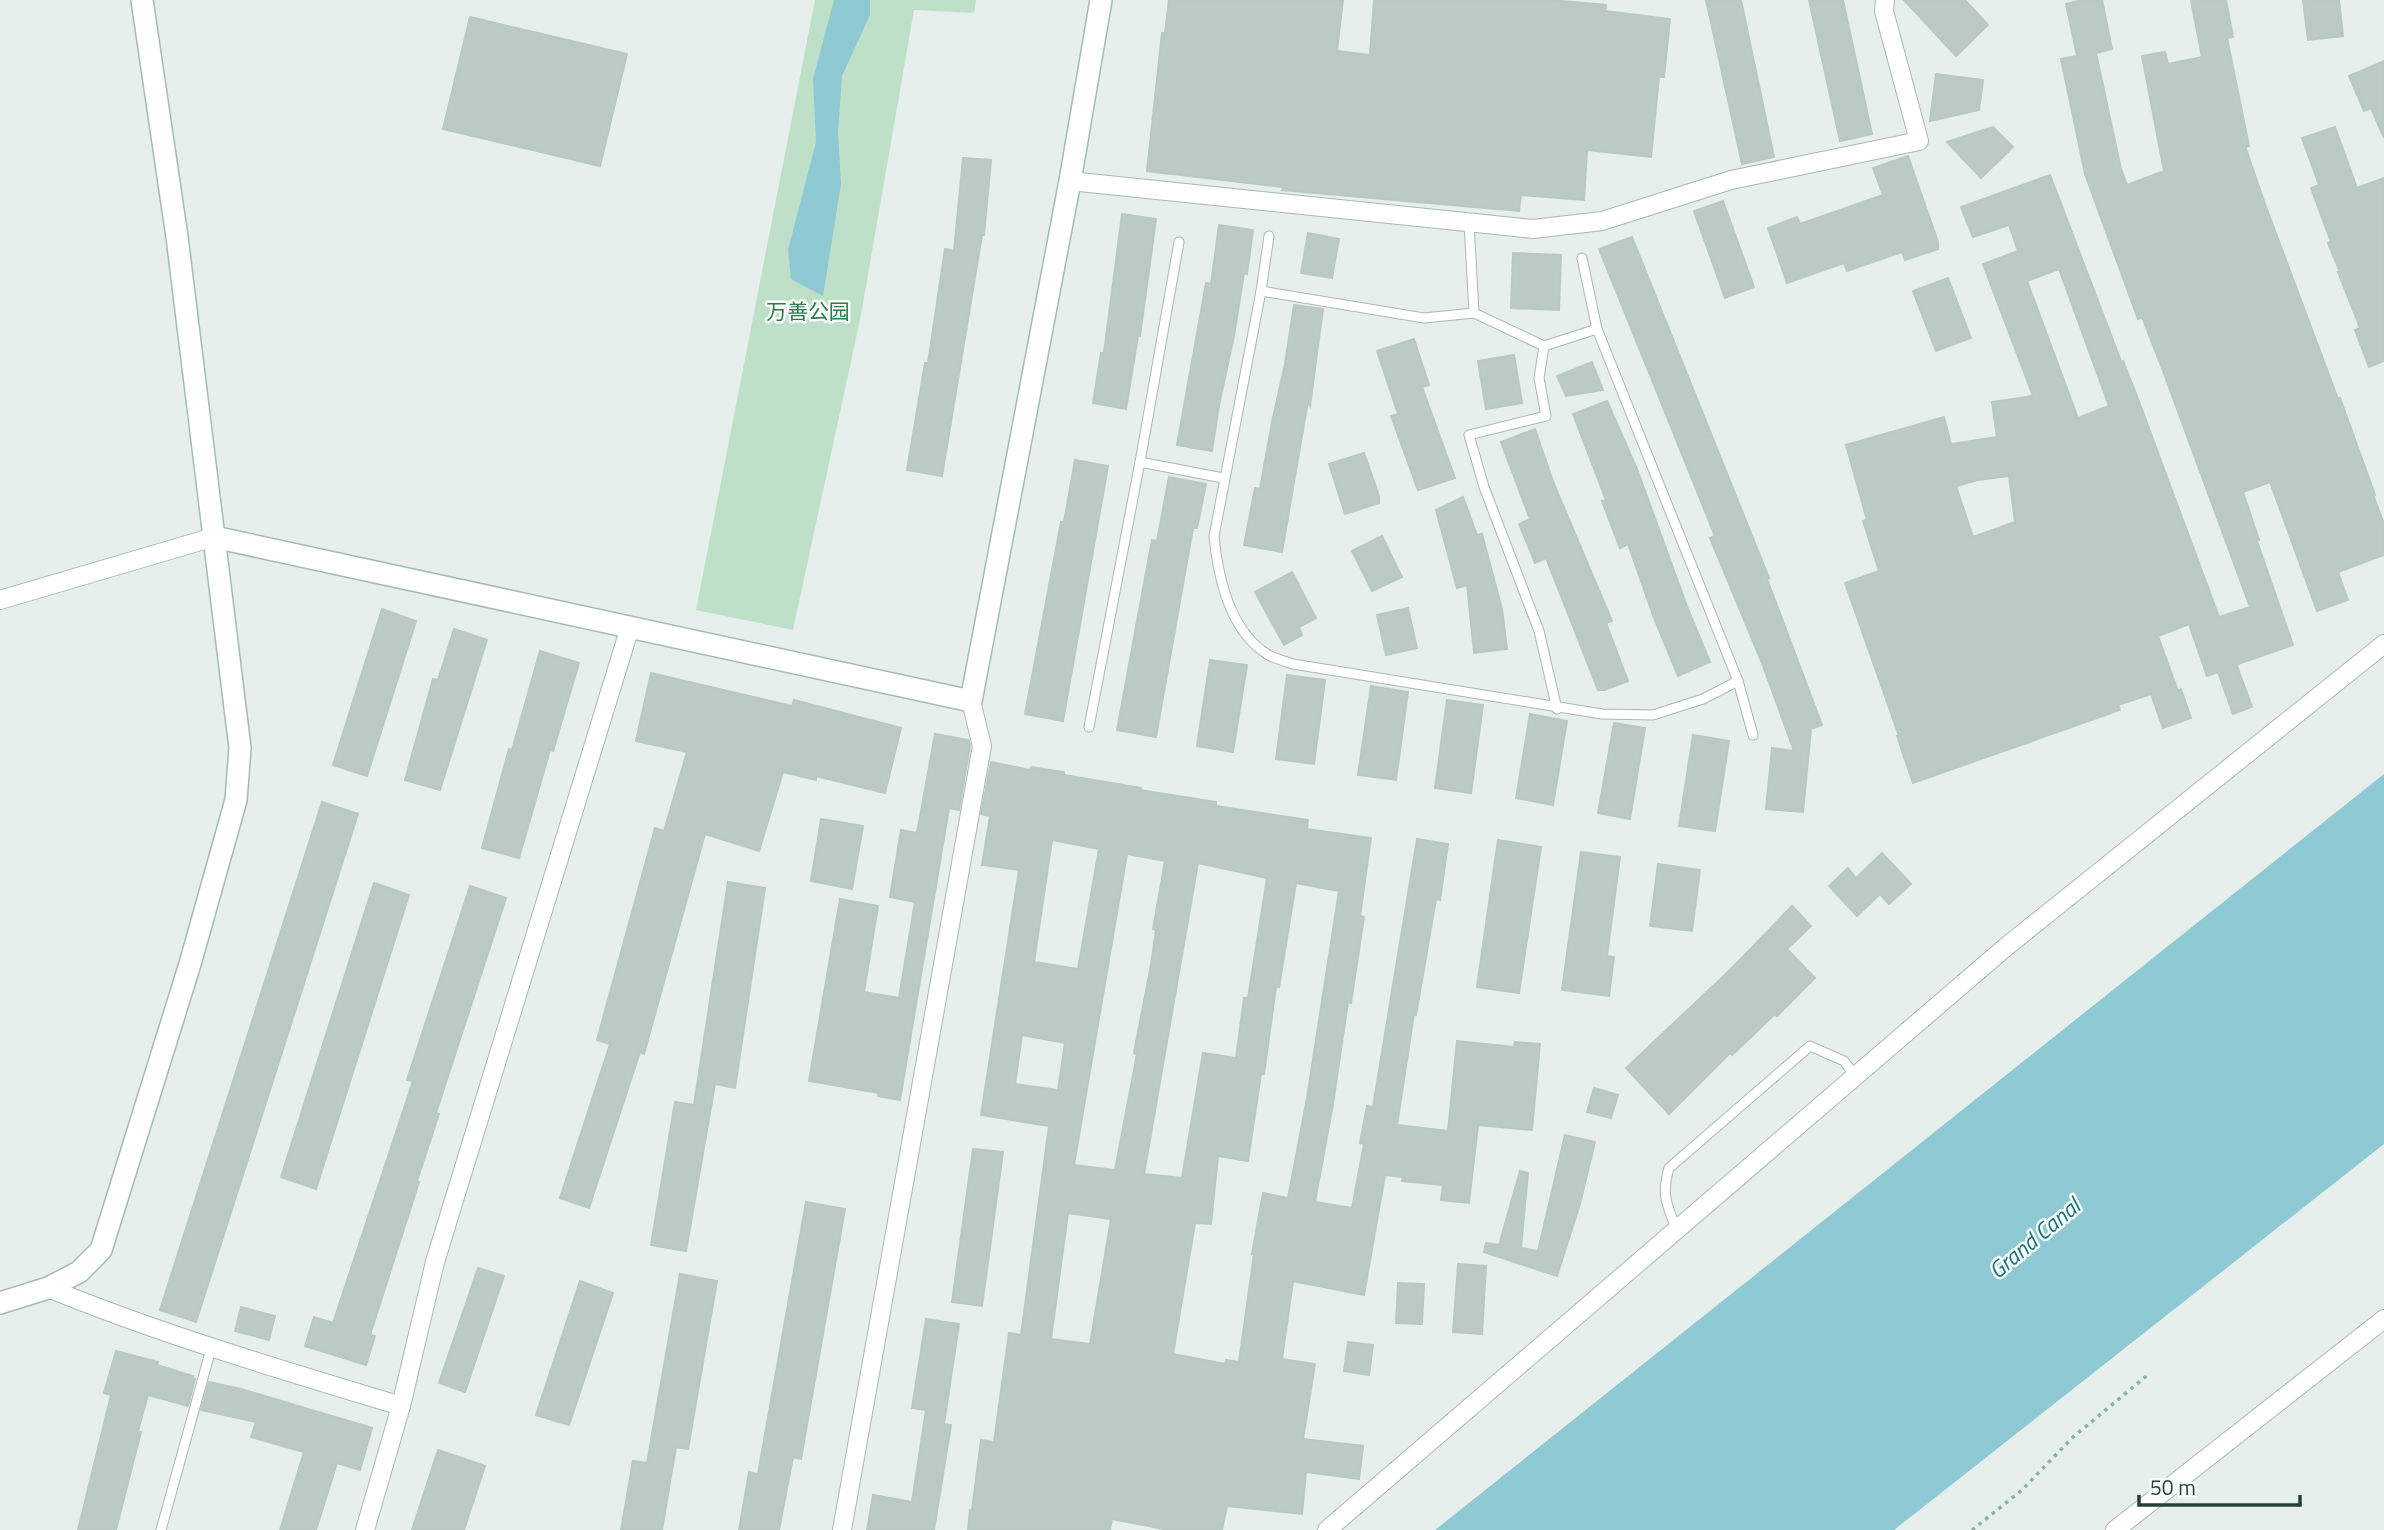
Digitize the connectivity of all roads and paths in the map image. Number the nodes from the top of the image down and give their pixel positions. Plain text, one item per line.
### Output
1 (142, 0) edge
2 (1101, 0) edge
3 (1885, 0) edge
4 (1070, 181) junction
5 (1469, 223) junction
6 (1269, 236) dead end
7 (1179, 242) dead end
8 (1582, 258) dead end
9 (1261, 291) junction
10 (1474, 313) junction
11 (1597, 330) junction
12 (1544, 346) junction
13 (1140, 462) junction
14 (1223, 478) junction
15 (214, 537) junction
16 (0, 600) edge
17 (630, 627) junction
18 (2384, 644) edge
19 (1738, 681) junction
20 (971, 701) junction
21 (1557, 709) junction
22 (1089, 727) dead end
23 (1753, 735) dead end
24 (1856, 1077) junction
25 (1677, 1230) junction
26 (48, 1287) junction
27 (0, 1303) edge
28 (2384, 1319) edge
29 (211, 1349) junction
30 (2150, 1373) dead end
31 (401, 1406) junction
32 (161, 1530) edge
33 (365, 1530) edge
34 (842, 1530) edge
35 (1327, 1530) edge
36 (1972, 1530) edge
37 (2115, 1530) edge

1 - 15 street
2 - 4 street
3 - 5 street
4 - 5 street
4 - 20 street
5 - 10 lane
6 - 9 lane
7 - 13 lane
8 - 11 lane
9 - 10 lane
9 - 14 lane
10 - 12 lane
11 - 12 lane
11 - 19 lane
12 - 21 lane
13 - 14 lane
13 - 22 lane
14 - 21 lane
15 - 16 street
15 - 17 street
15 - 26 street
17 - 20 street
17 - 31 street
18 - 24 street
19 - 21 lane
19 - 23 lane
20 - 34 street
24 - 25 street
24 - 25 lane
25 - 35 street
26 - 27 street
26 - 29 street
28 - 37 street
29 - 31 street
29 - 32 lane
30 - 36 path
31 - 33 street

